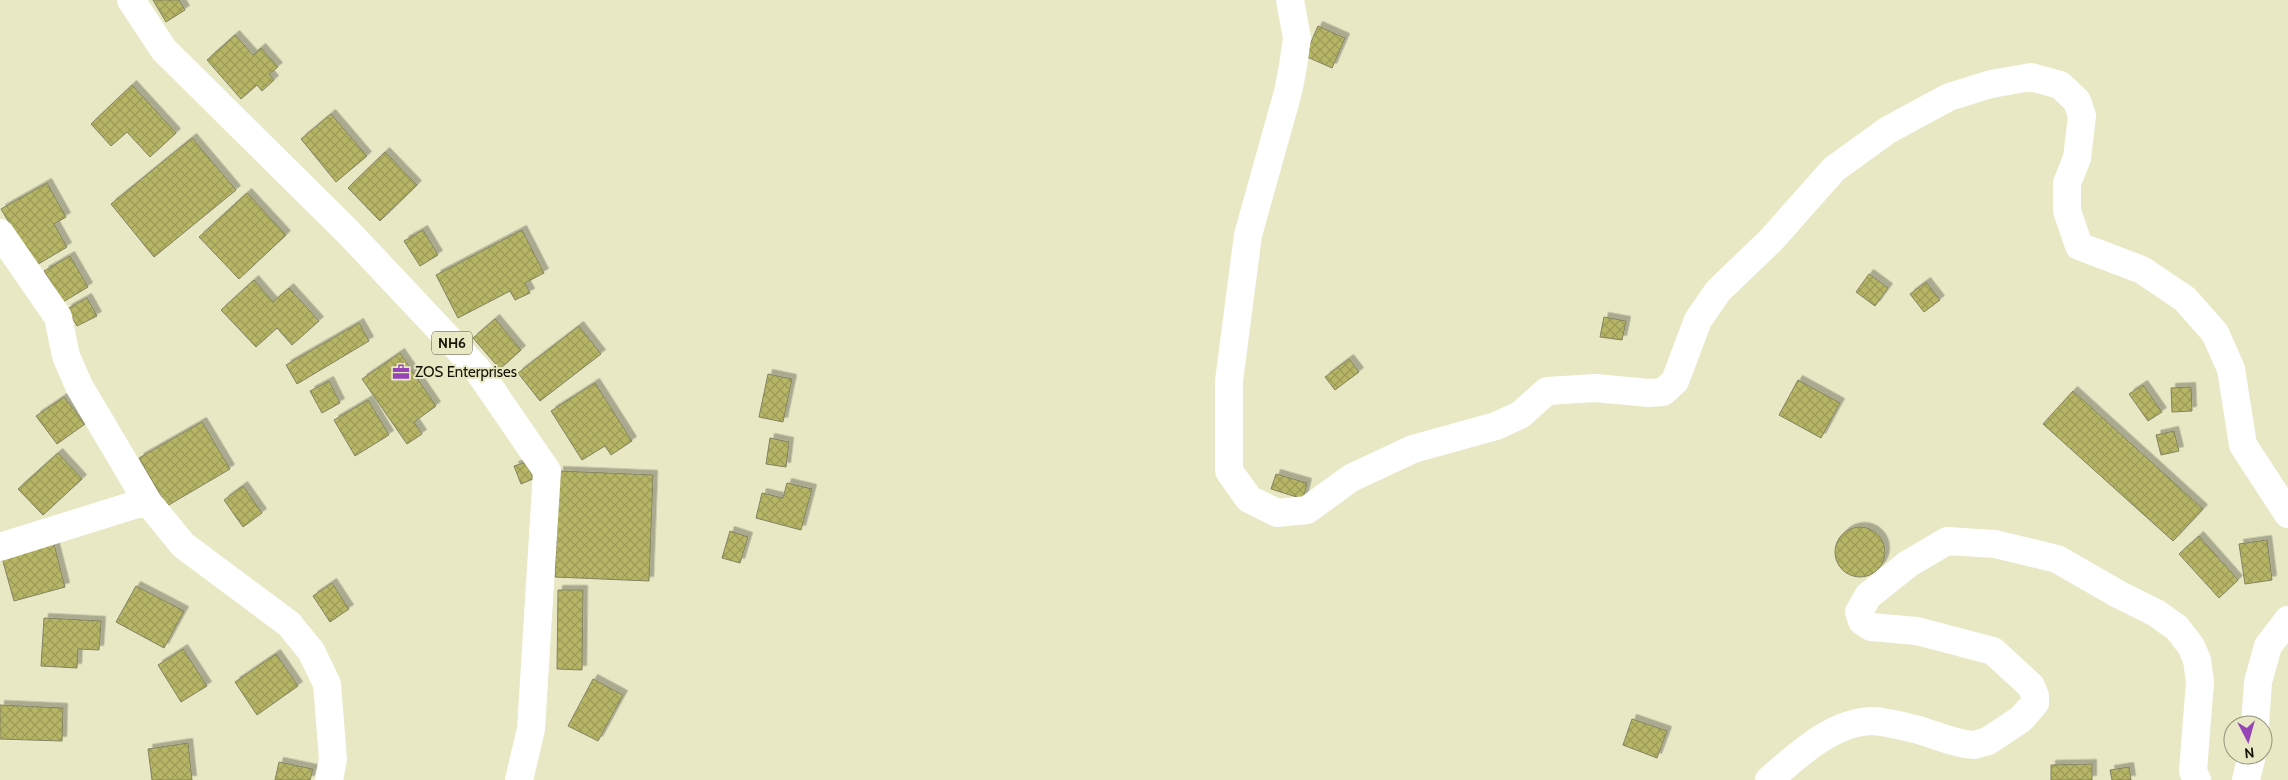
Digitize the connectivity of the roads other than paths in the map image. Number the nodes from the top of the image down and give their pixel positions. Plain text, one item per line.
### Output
1 (131, 0) edge
2 (1290, 0) edge
3 (0, 233) edge
4 (147, 501) junction
5 (2288, 514) edge
6 (0, 547) edge
7 (2288, 620) edge
8 (2256, 715) edge
9 (2250, 765) edge
10 (329, 780) edge
11 (519, 780) edge
12 (1769, 780) edge
13 (2197, 780) edge
14 (2246, 780) edge

1 - 11 main road, NH6
2 - 5 main road
3 - 4 main road
4 - 6 main road
4 - 10 main road
7 - 8 main road
9 - 14 main road
12 - 13 main road

